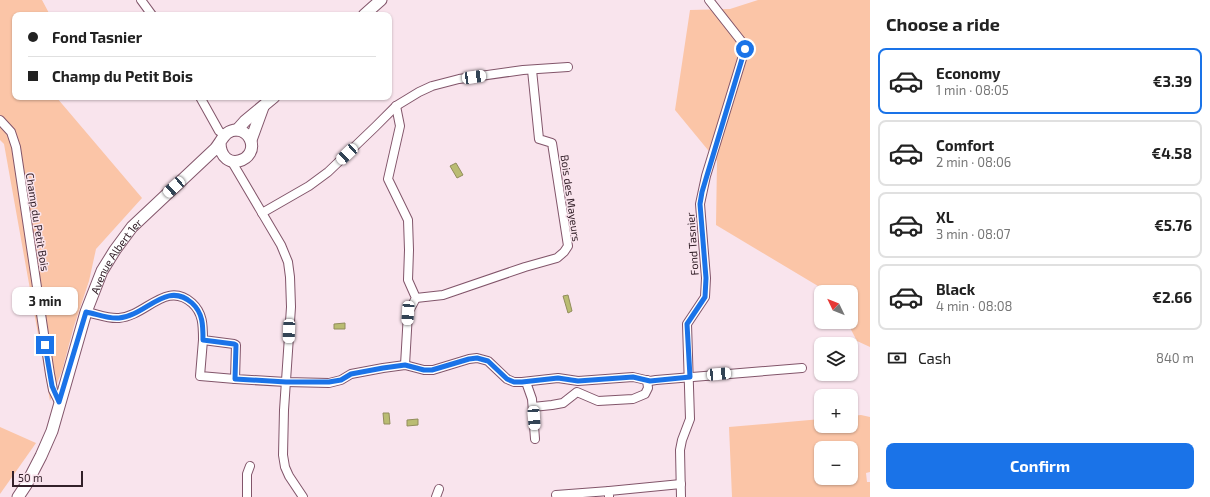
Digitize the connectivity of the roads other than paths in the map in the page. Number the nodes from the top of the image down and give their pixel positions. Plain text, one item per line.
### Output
1 (141, 0) edge
2 (381, 0) edge
3 (709, 0) edge
4 (150, 12) edge
5 (367, 12) edge
6 (568, 66) dead end
7 (532, 70) junction
8 (202, 100) edge
9 (271, 100) edge
10 (396, 106) junction
11 (263, 107) junction
12 (0, 120) edge
13 (237, 130) junction
14 (222, 139) junction
15 (251, 140) junction
16 (228, 159) junction
17 (245, 159) junction
18 (194, 169) junction
19 (245, 182) junction
20 (262, 213) junction
21 (416, 298) junction
22 (86, 312) junction
23 (203, 340) junction
24 (405, 365) junction
25 (802, 368) dead end
26 (690, 377) junction
27 (235, 379) junction
28 (574, 380) junction
29 (647, 380) junction
30 (286, 382) junction
31 (526, 382) junction
32 (577, 392) junction
33 (59, 402) junction
34 (533, 407) junction
35 (535, 439) dead end
36 (250, 466) dead end
37 (681, 484) junction
38 (609, 494) edge
39 (556, 495) dead end
40 (18, 497) edge
41 (247, 497) edge
42 (303, 497) edge
43 (680, 497) edge

1 - 4 street
2 - 5 main road
3 - 26 street, Fond Tasnier
6 - 7 street
7 - 10 street
7 - 21 street, Bois des Mayeurs
8 - 14 street
9 - 11 main road, Avenue Albert 1er
10 - 20 street
10 - 21 street
11 - 13 main road, Avenue Albert 1er
11 - 15 main road, Avenue Albert 1er
12 - 33 street, Champ du Petit Bois
13 - 14 main road, Avenue Albert 1er
13 - 15 main road
14 - 16 main road
14 - 18 main road, Avenue Albert 1er
15 - 17 main road, Avenue Albert 1er
16 - 17 main road, Avenue Albert 1er
16 - 18 main road, Avenue Albert 1er
16 - 19 street
17 - 19 street
18 - 22 main road, Avenue Albert 1er
19 - 20 street
20 - 30 street
21 - 24 street
22 - 23 street
22 - 33 main road, Avenue Albert 1er
23 - 27 street
23 - 27 street
24 - 30 street
24 - 31 street
25 - 26 street
26 - 29 street
26 - 37 street, Fond Tasnier
27 - 30 street
28 - 29 street
28 - 31 street
28 - 32 street
29 - 32 street
30 - 42 street
31 - 34 street
32 - 34 street
33 - 40 main road, Avenue Albert 1er
34 - 35 street
36 - 41 street
37 - 38 street
37 - 43 street, Fond Tasnier
38 - 39 street

